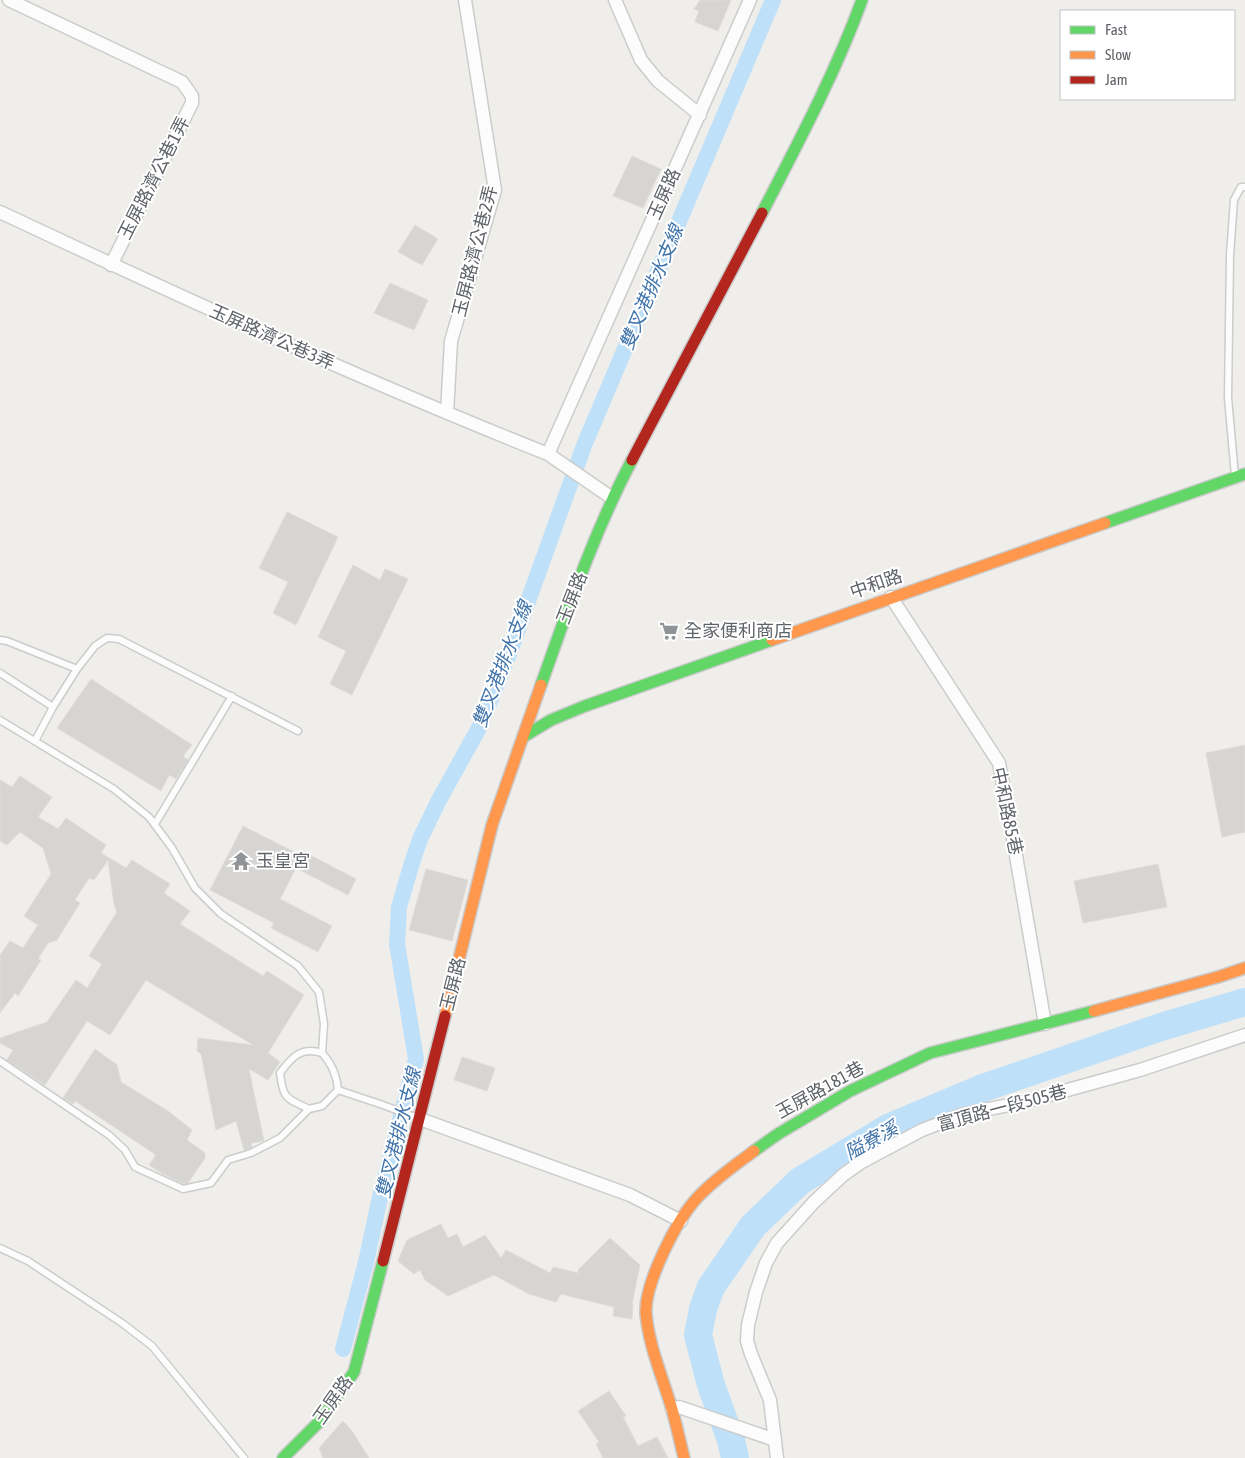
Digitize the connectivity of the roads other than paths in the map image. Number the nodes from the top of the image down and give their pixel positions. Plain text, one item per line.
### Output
1 (10, 0) edge
2 (465, 0) edge
3 (614, 0) edge
4 (750, 0) edge
5 (862, 0) edge
6 (700, 115) junction
7 (1245, 187) edge
8 (0, 212) edge
9 (111, 264) junction
10 (447, 413) junction
11 (548, 454) junction
12 (1240, 475) edge
13 (612, 498) junction
14 (891, 597) junction
15 (0, 640) edge
16 (76, 669) junction
17 (0, 674) edge
18 (232, 696) junction
19 (53, 707) junction
20 (0, 720) edge
21 (298, 731) dead end
22 (523, 737) junction
23 (35, 741) junction
24 (154, 824) junction
25 (1245, 968) edge
26 (1045, 1024) junction
27 (1245, 1035) edge
28 (322, 1053) junction
29 (0, 1061) edge
30 (338, 1090) junction
31 (309, 1109) junction
32 (420, 1119) junction
33 (681, 1221) junction
34 (0, 1248) edge
35 (676, 1408) junction
36 (769, 1437) junction
37 (244, 1458) edge
38 (283, 1458) edge
39 (684, 1458) edge
40 (777, 1458) edge

1 - 9 street, 玉屏路濟公巷1弄
2 - 10 street, 玉屏路濟公巷2弄
3 - 6 street
4 - 6 street, 玉屏路
5 - 13 street, 玉屏路
6 - 11 street, 玉屏路
7 - 12 lane
8 - 9 street, 玉屏路濟公巷3弄
9 - 10 street, 玉屏路濟公巷3弄
10 - 11 street, 玉屏路濟公巷3弄
11 - 13 street
12 - 14 street, 中和路
13 - 22 street, 玉屏路
14 - 22 street, 中和路
14 - 26 street, 中和路85巷
15 - 16 lane
16 - 18 lane
16 - 19 lane
17 - 19 lane
18 - 21 lane
18 - 24 lane
19 - 23 lane
20 - 23 lane
22 - 32 street, 玉屏路
23 - 24 lane
24 - 28 lane
25 - 26 street, 玉屏路181巷
26 - 33 street, 玉屏路181巷
27 - 36 street, 富頂路一段505巷
28 - 30 lane
28 - 31 lane
29 - 31 lane
30 - 31 lane
30 - 32 lane
32 - 33 street
32 - 38 street, 玉屏路
33 - 35 street, 玉屏路181巷
34 - 37 lane
35 - 36 street
35 - 39 street, 玉屏路181巷
36 - 40 street, 富頂路一段505巷

